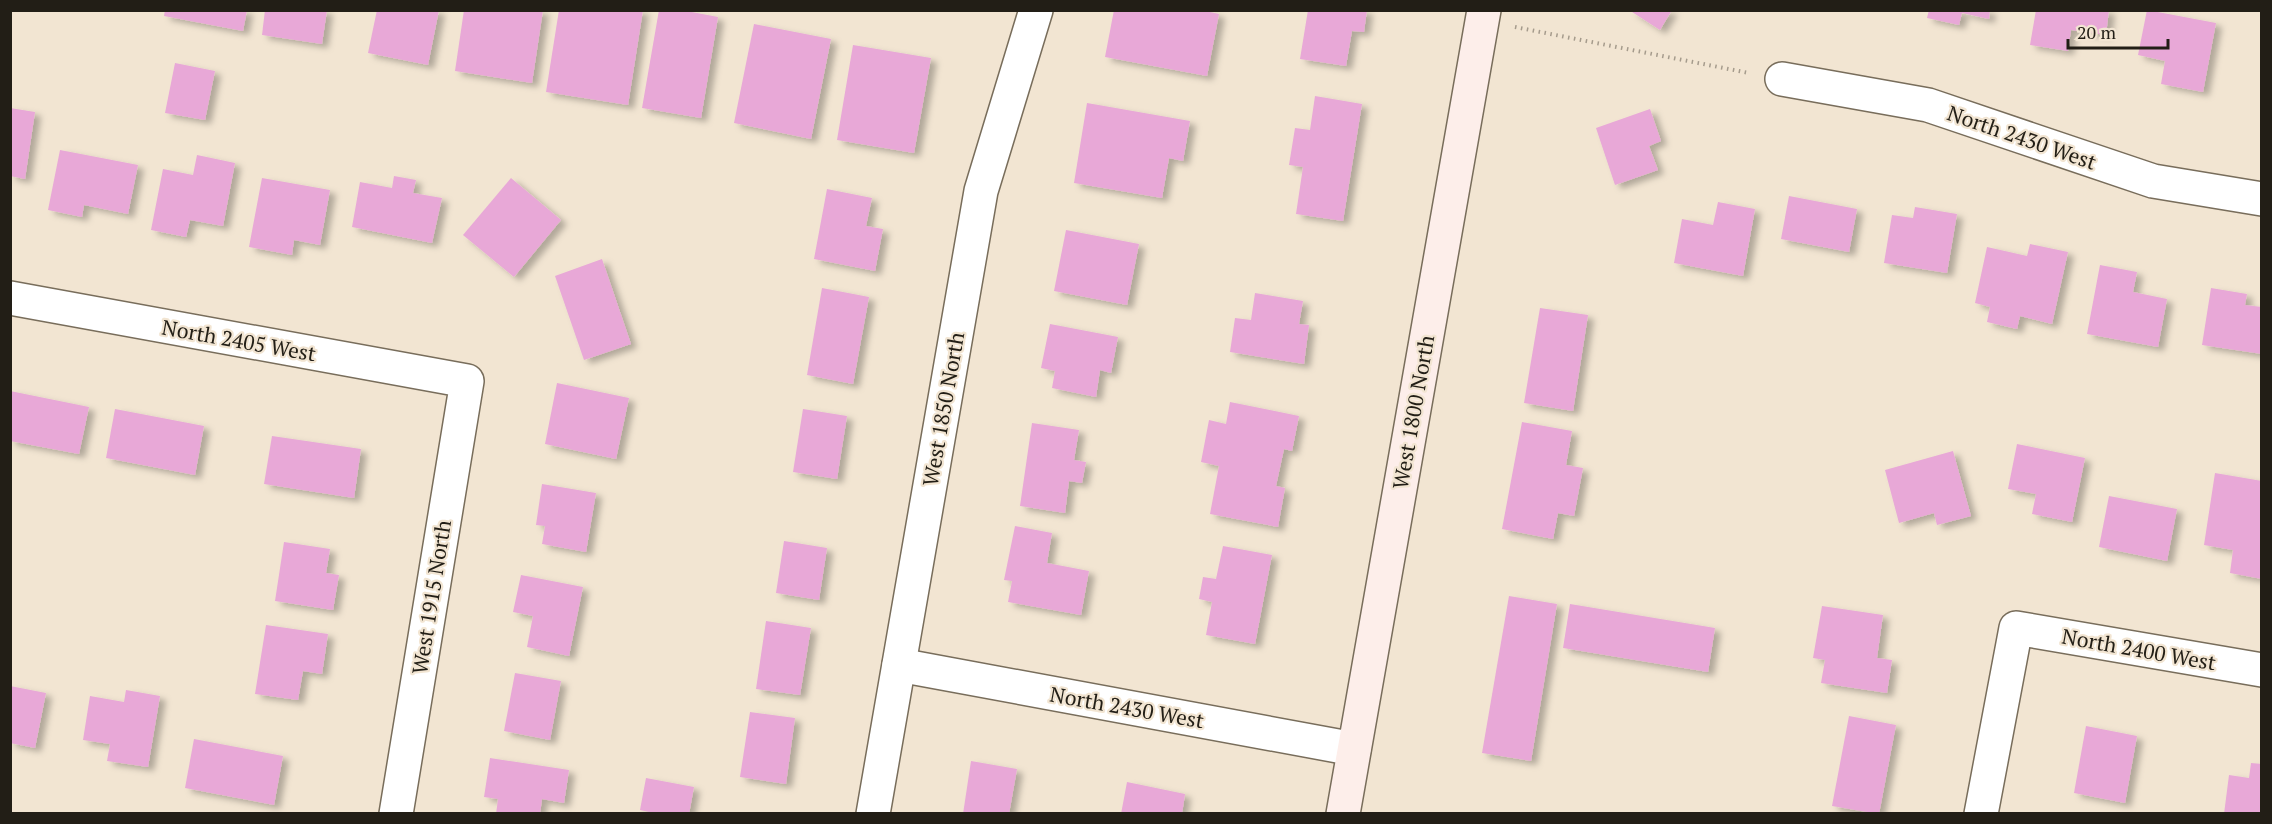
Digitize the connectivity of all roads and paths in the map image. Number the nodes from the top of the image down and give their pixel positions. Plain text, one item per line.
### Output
1 (1036, 10) edge
2 (1483, 16) edge
3 (1782, 79) joint
4 (2262, 199) edge
5 (10, 298) edge
6 (467, 381) joint
7 (899, 665) junction
8 (2262, 670) edge
9 (1354, 749) junction
10 (396, 813) edge
11 (873, 813) edge
12 (1343, 813) edge
13 (1981, 813) edge

1 - 7 street, West 1850 North
2 - 3 path
2 - 9 main road, West 1800 North
3 - 4 street, North 2430 West
5 - 6 street, North 2405 West
6 - 10 street, West 1915 North
7 - 9 street, North 2430 West
7 - 11 street, West 1850 North
8 - 13 street, North 2400 West
9 - 12 main road, West 1800 North

